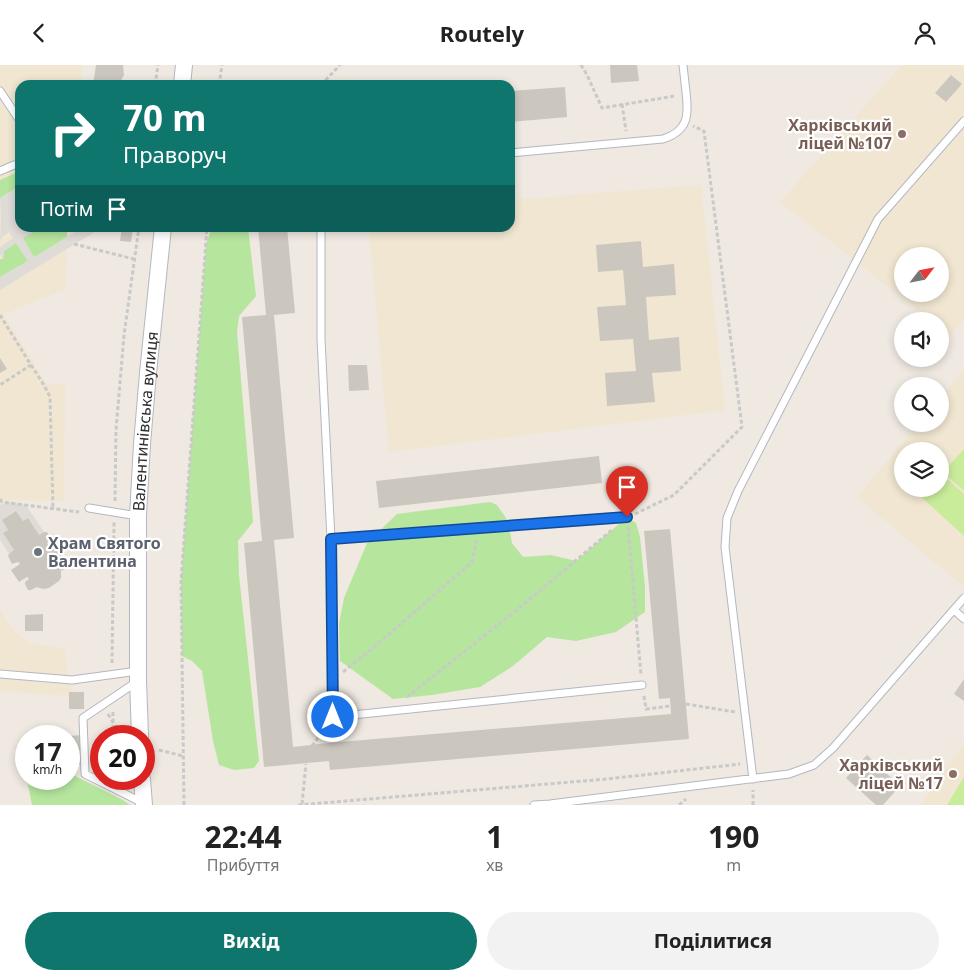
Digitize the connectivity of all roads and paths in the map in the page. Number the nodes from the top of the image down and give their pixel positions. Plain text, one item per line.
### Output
1 (158, 65) edge
2 (184, 65) edge
3 (222, 65) edge
4 (340, 65) edge
5 (581, 65) edge
6 (682, 65) edge
7 (156, 80) edge
8 (186, 80) edge
9 (220, 80) edge
10 (326, 80) edge
11 (0, 91) edge
12 (686, 94) junction
13 (622, 104) junction
14 (15, 114) edge
15 (964, 121) edge
16 (685, 123) junction
17 (628, 142) junction
18 (515, 153) edge
19 (15, 165) edge
20 (0, 171) edge
21 (137, 232) edge
22 (162, 232) edge
23 (207, 232) edge
24 (321, 232) edge
25 (74, 244) dead end
26 (134, 259) junction
27 (0, 315) edge
28 (31, 365) junction
29 (0, 385) edge
30 (1, 502) edge
31 (89, 508) dead end
32 (53, 509) junction
33 (114, 512) junction
34 (80, 513) dead end
35 (138, 516) junction
36 (627, 517) junction
37 (480, 528) junction
38 (331, 539) junction
39 (964, 597) edge
40 (954, 610) junction
41 (964, 619) edge
42 (112, 660) dead end
43 (0, 674) edge
44 (138, 676) junction
45 (334, 679) junction
46 (642, 685) junction
47 (686, 704) dead end
48 (670, 706) dead end
49 (390, 711) junction
50 (745, 713) junction
51 (333, 717) junction
52 (140, 725) edge
53 (312, 746) dead end
54 (159, 750) dead end
55 (184, 756) junction
56 (306, 763) dead end
57 (751, 763) junction
58 (753, 779) junction
59 (143, 790) edge
60 (144, 804) edge
61 (184, 805) edge
62 (298, 805) edge
63 (302, 805) edge
64 (534, 805) edge
65 (550, 805) edge
66 (753, 805) edge

1 - 7 path
2 - 8 street
3 - 9 path
4 - 10 path
5 - 13 path
6 - 12 lane
11 - 14 lane
12 - 13 path
12 - 16 lane
13 - 17 path
15 - 50 lane
16 - 17 lane
16 - 36 path
17 - 18 lane
19 - 20 lane
21 - 26 path
22 - 35 street, Валентинівська вулиця
23 - 55 path
24 - 38 lane
25 - 26 path
26 - 33 path
27 - 28 path
28 - 29 path
28 - 32 path
30 - 32 path
31 - 33 lane
32 - 34 path
33 - 35 lane
33 - 42 path
35 - 44 street, Валентинівська вулиця
36 - 37 lane
36 - 46 path
36 - 49 path
37 - 38 lane
37 - 45 path
38 - 45 lane
39 - 40 lane
40 - 41 lane
40 - 58 lane
43 - 44 lane
44 - 52 street, Валентинівська вулиця
44 - 60 lane
45 - 51 lane
46 - 48 path
46 - 49 lane
47 - 50 path
49 - 51 lane
50 - 57 lane
51 - 53 path
54 - 55 path
55 - 61 path
56 - 63 path
57 - 58 lane
57 - 63 path
58 - 65 lane
58 - 66 path
59 - 60 street
62 - 63 path
64 - 65 lane

